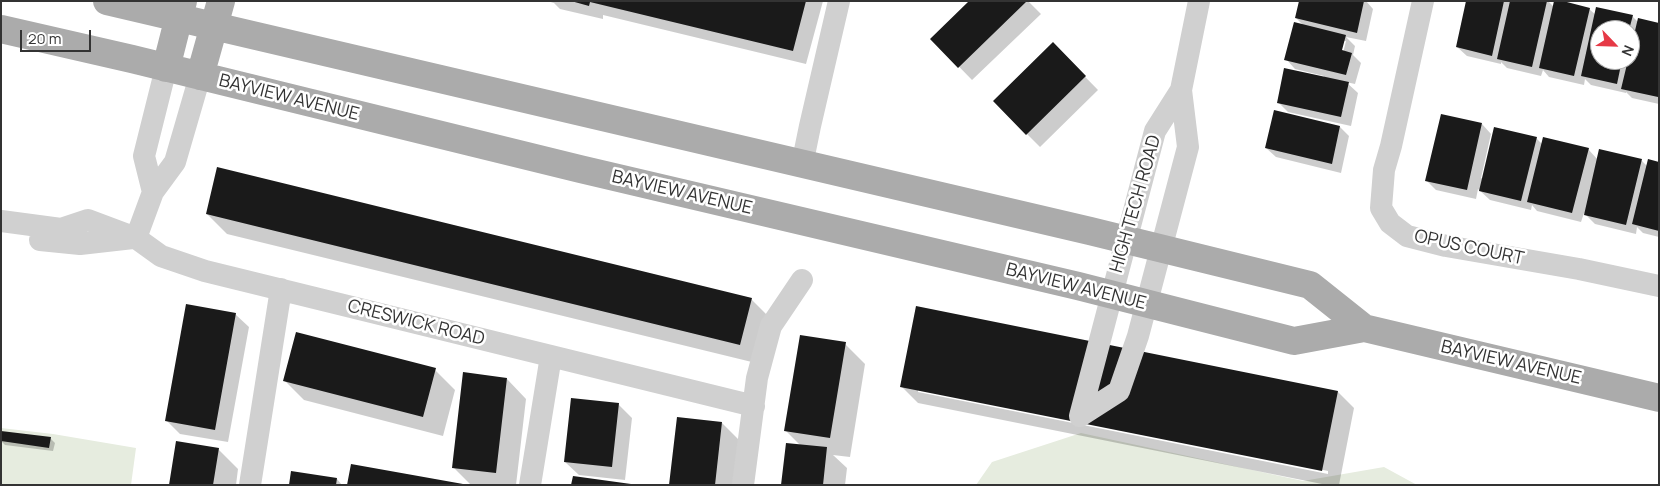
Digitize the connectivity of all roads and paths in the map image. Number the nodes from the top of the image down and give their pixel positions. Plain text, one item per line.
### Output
1 (107, 1) edge
2 (839, 1) edge
3 (1199, 1) edge
4 (1423, 1) edge
5 (181, 10) edge
6 (217, 14) edge
7 (1, 29) edge
8 (166, 68) junction
9 (200, 76) junction
10 (1181, 90) junction
11 (802, 165) junction
12 (153, 192) junction
13 (1, 221) edge
14 (1, 235) edge
15 (136, 238) junction
16 (1126, 240) junction
17 (1160, 248) junction
18 (802, 280) dead end
19 (1659, 286) edge
20 (281, 289) junction
21 (1111, 295) junction
22 (1146, 304) junction
23 (1364, 328) junction
24 (551, 356) junction
25 (1659, 398) edge
26 (754, 406) junction
27 (250, 485) edge
28 (530, 485) edge
29 (743, 485) edge

1 - 5 main road, BAYVIEW AVENUE
2 - 11 street
3 - 10 street, HIGH TECH ROAD
4 - 19 street, OPUS COURT
5 - 6 main road, BAYVIEW AVENUE
5 - 8 main road
6 - 9 main road
6 - 11 main road, BAYVIEW AVENUE
7 - 8 main road, BAYVIEW AVENUE
8 - 9 main road, BAYVIEW AVENUE
8 - 12 street
9 - 12 street
9 - 21 main road, BAYVIEW AVENUE
10 - 16 street, HIGH TECH ROAD
10 - 17 street, HIGH TECH ROAD
11 - 16 main road, BAYVIEW AVENUE
12 - 15 street
13 - 15 street, CRESWICK ROAD
14 - 15 street
15 - 20 street, CRESWICK ROAD
16 - 17 main road, BAYVIEW AVENUE
16 - 21 street, HIGH TECH ROAD
17 - 22 street, HIGH TECH ROAD
17 - 23 main road, BAYVIEW AVENUE
18 - 26 street
20 - 24 street, CRESWICK ROAD
20 - 27 street
21 - 22 main road, BAYVIEW AVENUE
21 - 22 street, HIGH TECH ROAD
22 - 23 main road, BAYVIEW AVENUE
23 - 25 main road, BAYVIEW AVENUE
24 - 26 street, CRESWICK ROAD
24 - 28 street
26 - 29 street

